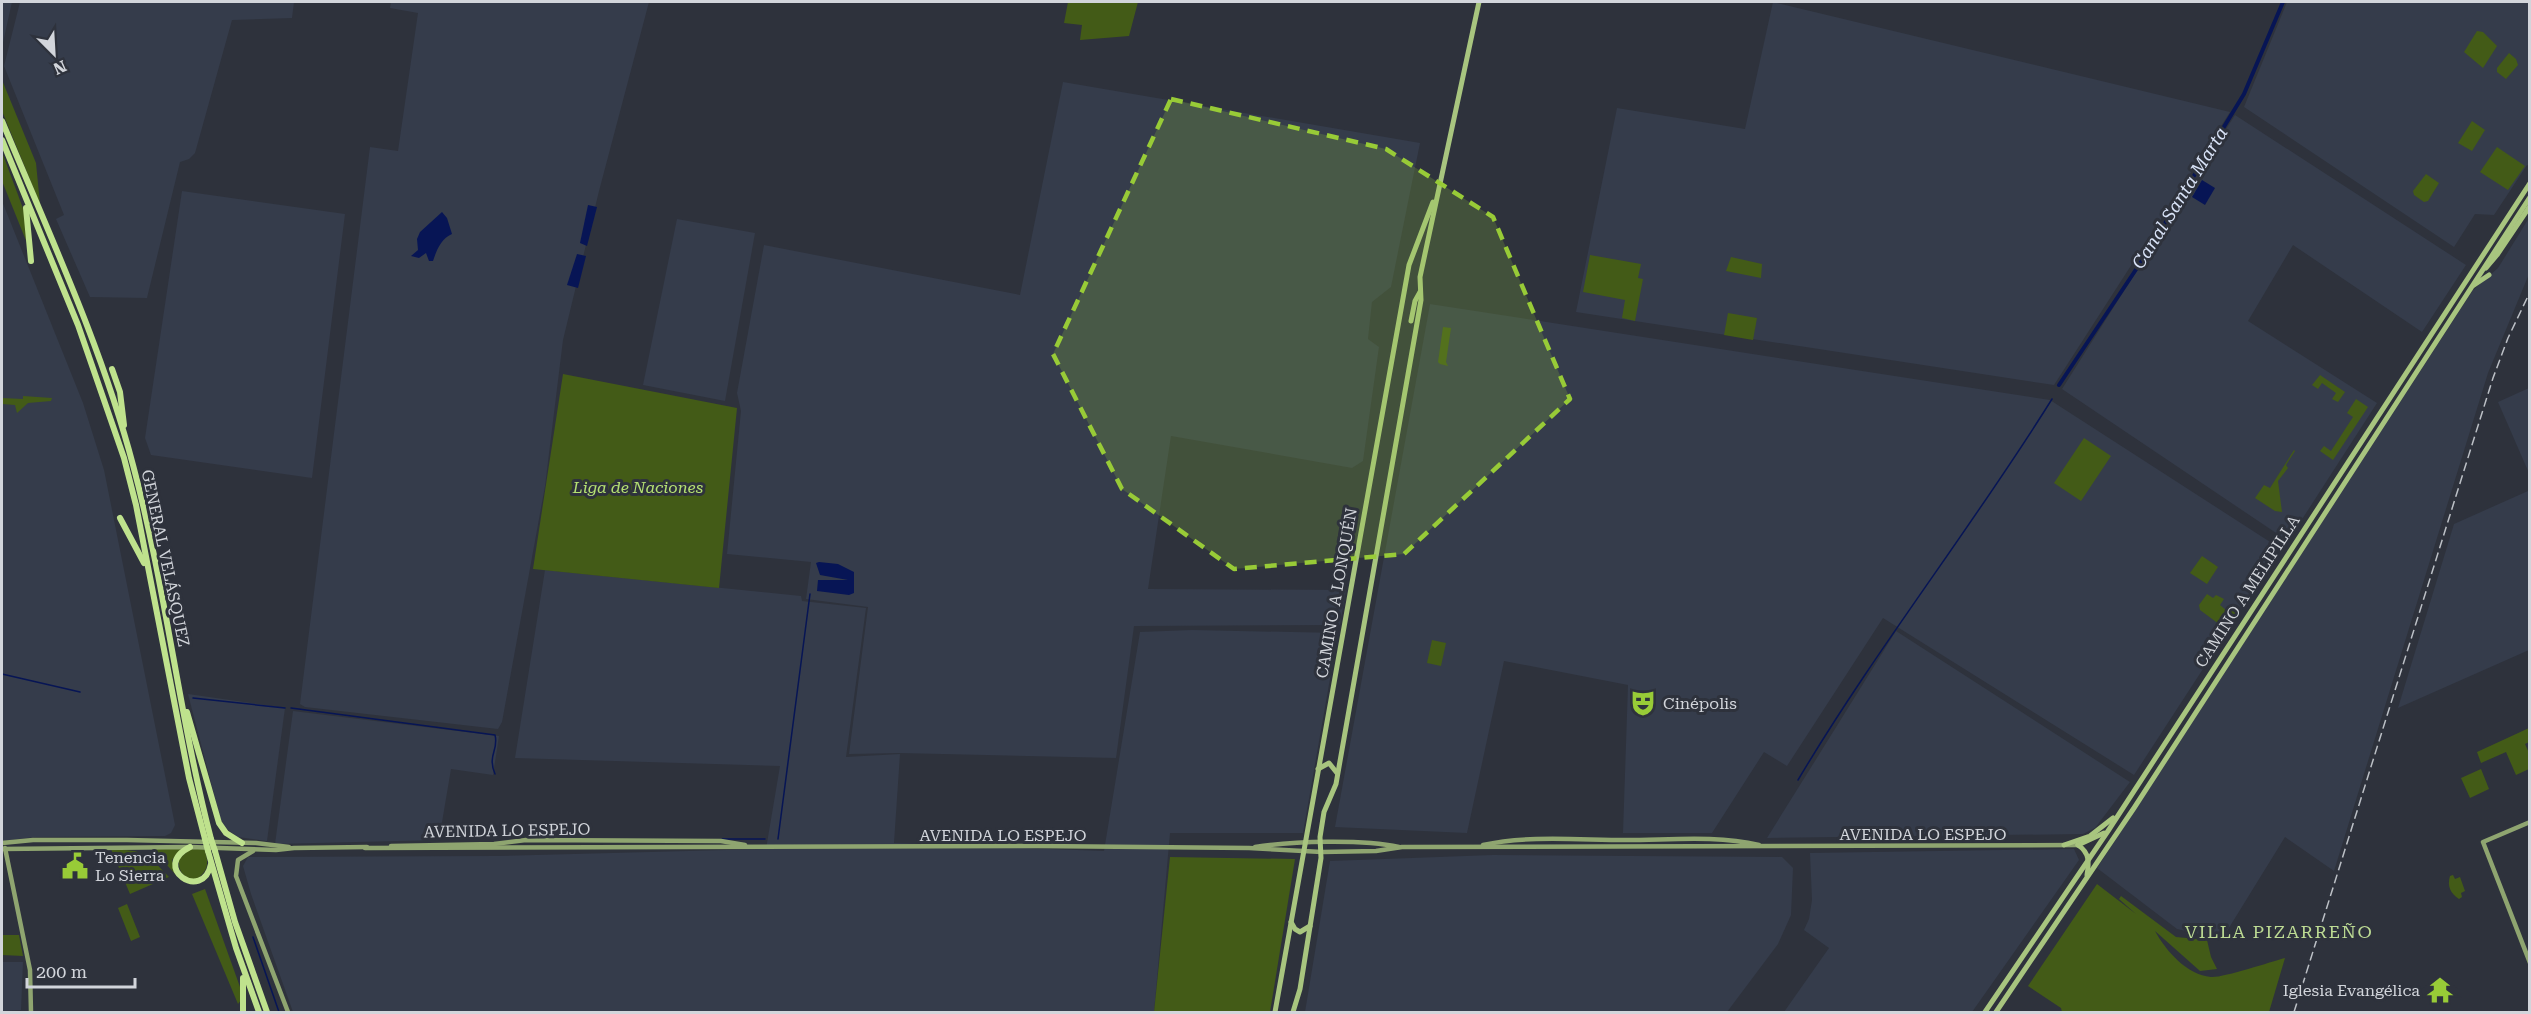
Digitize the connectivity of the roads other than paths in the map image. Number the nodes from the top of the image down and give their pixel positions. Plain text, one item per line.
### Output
1 (1479, 2) edge
2 (2, 121) edge
3 (2, 140) edge
4 (16, 176) junction
5 (1440, 183) junction
6 (2529, 183) edge
7 (2529, 197) edge
8 (2529, 206) edge
9 (31, 261) dead end
10 (2476, 264) junction
11 (2488, 264) junction
12 (2479, 275) junction
13 (2488, 275) dead end
14 (2472, 285) junction
15 (1420, 292) junction
16 (1411, 321) junction
17 (1398, 323) junction
18 (1416, 329) junction
19 (112, 369) dead end
20 (126, 438) junction
21 (120, 518) dead end
22 (149, 578) junction
23 (2230, 642) junction
24 (2238, 647) junction
25 (176, 676) junction
26 (1317, 770) junction
27 (1337, 774) junction
28 (2134, 808) junction
29 (2119, 814) junction
30 (2529, 822) edge
31 (2108, 831) junction
32 (208, 839) junction
33 (130, 840) junction
34 (1539, 840) junction
35 (1649, 840) junction
36 (1722, 840) junction
37 (174, 841) junction
38 (3, 843) edge
39 (242, 843) junction
40 (1305, 843) junction
41 (1320, 843) junction
42 (2067, 845) junction
43 (2078, 845) junction
44 (130, 847) junction
45 (190, 847) junction
46 (1402, 847) junction
47 (1474, 847) junction
48 (1539, 847) junction
49 (1649, 847) junction
50 (1722, 847) junction
51 (1767, 847) junction
52 (294, 848) junction
53 (1249, 848) junction
54 (3, 849) edge
55 (256, 849) junction
56 (151, 850) junction
57 (211, 851) junction
58 (1304, 851) junction
59 (1322, 852) junction
60 (211, 860) junction
61 (2087, 861) junction
62 (2086, 878) junction
63 (2060, 900) junction
64 (2068, 905) junction
65 (1291, 922) junction
66 (1311, 924) junction
67 (236, 948) junction
68 (2529, 963) edge
69 (32, 1012) edge
70 (243, 1012) edge
71 (259, 1012) edge
72 (267, 1012) edge
73 (288, 1012) edge
74 (1275, 1012) edge
75 (1293, 1012) edge
76 (1985, 1012) edge
77 (1996, 1012) edge

1 - 5 main road, CAMINO A LONQUÉN
2 - 20 highway, GENERAL VELÁSQUEZ
3 - 4 highway, GENERAL VELÁSQUEZ
4 - 9 highway
4 - 22 highway, GENERAL VELÁSQUEZ
5 - 15 main road, CAMINO A LONQUÉN
5 - 17 main road, CAMINO A LONQUÉN
6 - 10 main road, CAMINO A MELIPILLA
7 - 11 main road
8 - 11 main road
10 - 11 main road
10 - 12 main road
10 - 23 main road, CAMINO A MELIPILLA
11 - 12 main road, CAMINO A MELIPILLA
12 - 14 main road, CAMINO A MELIPILLA
13 - 14 main road
14 - 24 main road, CAMINO A MELIPILLA
15 - 16 main road
15 - 18 main road, CAMINO A LONQUÉN
16 - 17 main road
16 - 18 main road
17 - 26 main road, CAMINO A LONQUÉN
18 - 27 main road, CAMINO A LONQUÉN
19 - 20 highway
20 - 25 highway, GENERAL VELÁSQUEZ
21 - 22 highway
22 - 32 highway, GENERAL VELÁSQUEZ
23 - 24 main road
23 - 29 main road, CAMINO A MELIPILLA
24 - 28 main road, CAMINO A MELIPILLA
25 - 32 highway, GENERAL VELÁSQUEZ
25 - 39 highway
26 - 27 main road
26 - 40 main road, CAMINO A LONQUÉN
27 - 41 main road, CAMINO A LONQUÉN
28 - 31 main road
28 - 62 main road, CAMINO A MELIPILLA
29 - 31 main road, CAMINO A MELIPILLA
29 - 42 main road
30 - 68 main road
31 - 43 main road
31 - 61 main road, CAMINO A MELIPILLA
32 - 57 highway, GENERAL VELÁSQUEZ, bridge
33 - 37 main road, AVENIDA LO ESPEJO
33 - 38 main road, AVENIDA LO ESPEJO
33 - 44 main road
34 - 35 main road, AVENIDA LO ESPEJO
34 - 47 main road, AVENIDA LO ESPEJO
34 - 48 main road
35 - 36 main road, AVENIDA LO ESPEJO
35 - 49 main road
36 - 50 main road
36 - 51 main road, AVENIDA LO ESPEJO
37 - 39 main road, AVENIDA LO ESPEJO
37 - 56 main road
38 - 54 main road
39 - 52 main road, AVENIDA LO ESPEJO
40 - 41 main road, AVENIDA LO ESPEJO
40 - 53 main road, AVENIDA LO ESPEJO
40 - 58 main road, CAMINO A LONQUÉN
41 - 46 main road, AVENIDA LO ESPEJO
41 - 59 main road, CAMINO A LONQUÉN
42 - 43 main road, AVENIDA LO ESPEJO
42 - 51 main road, AVENIDA LO ESPEJO
42 - 61 main road
43 - 61 main road
44 - 54 main road, AVENIDA LO ESPEJO
44 - 56 main road, AVENIDA LO ESPEJO
45 - 55 main road, AVENIDA LO ESPEJO
45 - 56 main road, AVENIDA LO ESPEJO
45 - 60 highway
46 - 47 main road, AVENIDA LO ESPEJO
46 - 59 main road, AVENIDA LO ESPEJO
47 - 48 main road, AVENIDA LO ESPEJO
48 - 49 main road, AVENIDA LO ESPEJO
49 - 50 main road, AVENIDA LO ESPEJO
50 - 51 main road, AVENIDA LO ESPEJO
52 - 53 main road, AVENIDA LO ESPEJO
52 - 55 main road, AVENIDA LO ESPEJO
53 - 58 main road, AVENIDA LO ESPEJO
54 - 69 main road
55 - 73 main road
57 - 60 highway, GENERAL VELÁSQUEZ
57 - 72 highway, GENERAL VELÁSQUEZ
58 - 59 main road, AVENIDA LO ESPEJO
58 - 65 main road, CAMINO A LONQUÉN
59 - 66 main road, CAMINO A LONQUÉN
60 - 67 highway, GENERAL VELÁSQUEZ
61 - 62 main road
61 - 63 main road, CAMINO A MELIPILLA
62 - 64 main road, CAMINO A MELIPILLA
63 - 64 main road
63 - 76 main road, CAMINO A MELIPILLA
64 - 77 main road, CAMINO A MELIPILLA
65 - 66 main road
65 - 74 main road, CAMINO A LONQUÉN
66 - 75 main road, CAMINO A LONQUÉN
67 - 70 highway
67 - 71 highway, GENERAL VELÁSQUEZ

